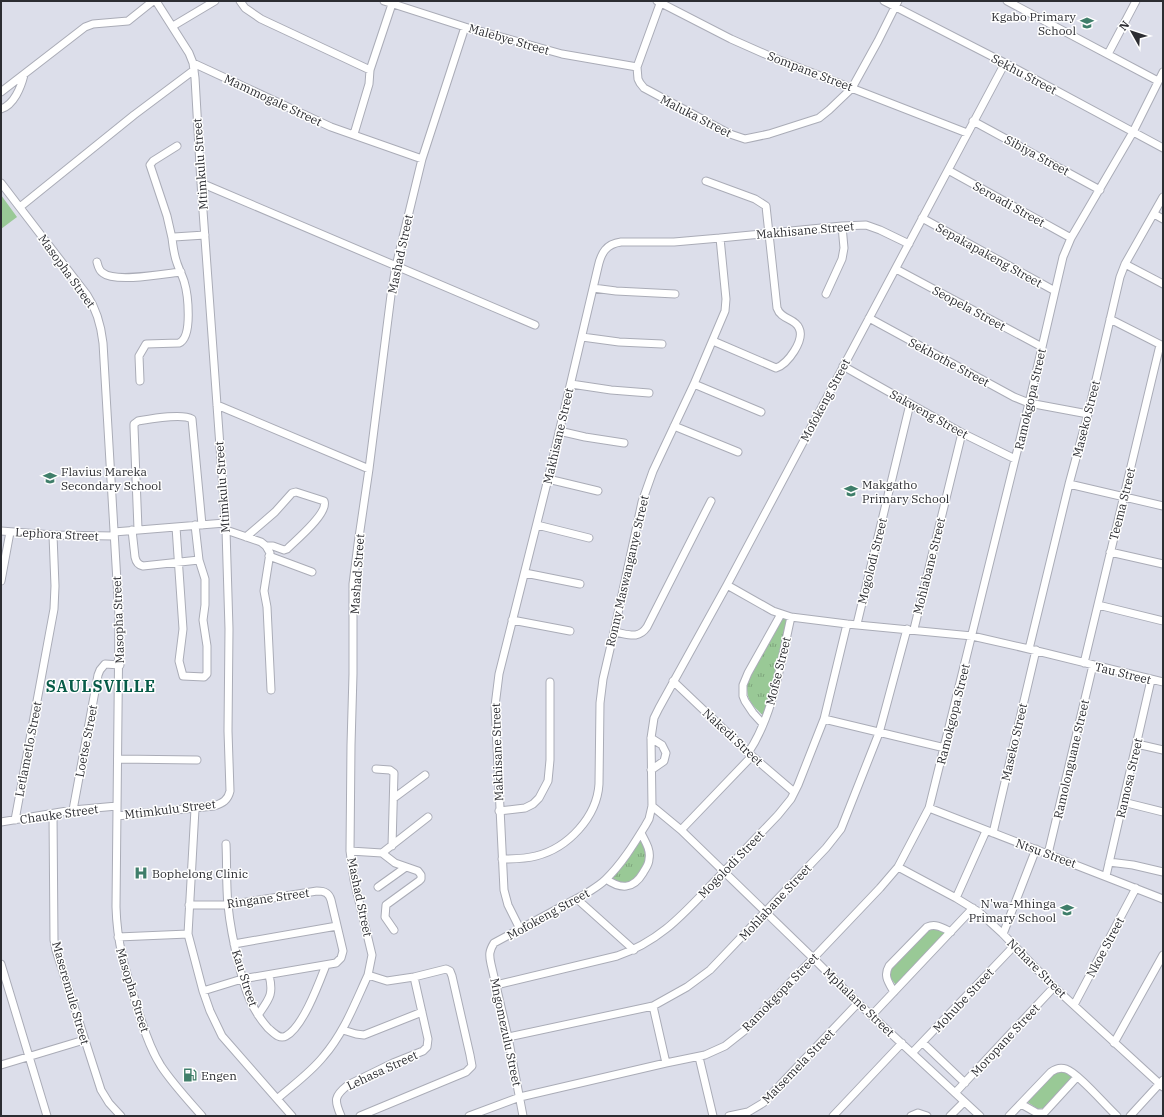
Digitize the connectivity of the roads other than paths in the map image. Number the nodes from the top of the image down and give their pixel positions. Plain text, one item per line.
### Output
1 (155, 1) edge
2 (215, 1) edge
3 (240, 1) edge
4 (384, 1) edge
5 (884, 1) edge
6 (1007, 1) edge
7 (1136, 1) edge
8 (659, 2) edge
9 (392, 4) junction
10 (897, 4) edge
11 (173, 26) junction
12 (465, 27) junction
13 (1108, 54) junction
14 (1005, 63) junction
15 (194, 66) junction
16 (637, 67) junction
17 (370, 70) junction
18 (1163, 72) edge
19 (24, 75) junction
20 (1158, 82) junction
21 (852, 88) junction
22 (1, 92) edge
23 (1, 109) edge
24 (973, 121) junction
25 (1133, 132) junction
26 (967, 133) junction
27 (354, 134) junction
28 (177, 146) dead end
29 (1163, 148) edge
30 (422, 158) junction
31 (948, 170) junction
32 (706, 181) dead end
33 (201, 183) junction
34 (1, 184) edge
35 (1100, 190) junction
36 (1163, 197) edge
37 (20, 207) junction
38 (1154, 214) junction
39 (922, 218) junction
40 (1163, 219) edge
41 (842, 226) junction
42 (770, 233) junction
43 (205, 235) junction
44 (172, 238) junction
45 (720, 238) junction
46 (1071, 238) junction
47 (909, 244) junction
48 (97, 262) dead end
49 (1125, 264) junction
50 (396, 266) junction
51 (896, 269) junction
52 (180, 272) junction
53 (1163, 284) edge
54 (593, 288) junction
55 (1055, 291) junction
56 (675, 294) dead end
57 (826, 294) dead end
58 (869, 318) junction
59 (1110, 319) junction
60 (535, 325) dead end
61 (582, 337) junction
62 (713, 341) junction
63 (662, 344) dead end
64 (1162, 345) edge
65 (1042, 347) junction
66 (843, 366) junction
67 (140, 381) dead end
68 (571, 384) junction
69 (694, 384) junction
70 (649, 393) dead end
71 (1029, 403) junction
72 (910, 404) junction
73 (217, 405) junction
74 (761, 412) dead end
75 (1088, 414) junction
76 (674, 426) junction
77 (560, 431) junction
78 (962, 433) junction
79 (624, 443) dead end
80 (738, 452) dead end
81 (1015, 459) junction
82 (369, 469) junction
83 (548, 479) junction
84 (1069, 484) junction
85 (598, 490) dead end
86 (1124, 496) junction
87 (711, 501) dead end
88 (1163, 506) edge
89 (198, 525) junction
90 (537, 525) junction
91 (176, 527) junction
92 (226, 527) junction
93 (135, 530) junction
94 (1, 531) edge
95 (10, 532) junction
96 (114, 534) junction
97 (53, 535) junction
98 (246, 537) junction
99 (589, 538) dead end
100 (266, 546) junction
101 (1110, 552) junction
102 (269, 556) junction
103 (199, 560) junction
104 (178, 562) junction
105 (1163, 564) edge
106 (312, 572) dead end
107 (525, 574) junction
108 (1, 581) edge
109 (580, 584) dead end
110 (727, 585) junction
111 (1098, 605) junction
112 (781, 614) junction
113 (791, 616) junction
114 (512, 620) junction
115 (1163, 621) edge
116 (847, 624) junction
117 (857, 624) junction
118 (910, 629) junction
119 (570, 631) dead end
120 (614, 632) junction
121 (972, 636) junction
122 (1032, 650) junction
123 (1084, 663) junction
124 (120, 665) junction
125 (1093, 665) junction
126 (1151, 680) junction
127 (673, 681) junction
128 (550, 682) dead end
129 (1163, 682) edge
130 (271, 690) dead end
131 (824, 719) junction
132 (763, 724) junction
133 (879, 733) junction
134 (651, 738) junction
135 (1137, 744) junction
136 (945, 748) junction
137 (1163, 750) edge
138 (750, 754) junction
139 (118, 758) junction
140 (197, 760) dead end
141 (376, 769) dead end
142 (651, 770) junction
143 (425, 775) dead end
144 (794, 792) junction
145 (394, 798) junction
146 (1123, 802) junction
147 (117, 806) junction
148 (652, 806) junction
149 (929, 808) junction
150 (195, 809) junction
151 (73, 810) junction
152 (499, 811) junction
153 (1163, 812) edge
154 (53, 814) junction
155 (117, 816) junction
156 (428, 817) dead end
157 (15, 820) junction
158 (1, 822) edge
159 (680, 830) junction
160 (990, 832) junction
161 (641, 833) junction
162 (226, 844) dead end
163 (392, 846) junction
164 (1036, 849) junction
165 (350, 851) junction
166 (382, 853) junction
167 (1048, 854) junction
168 (502, 859) junction
169 (1109, 862) junction
170 (406, 867) junction
171 (898, 867) junction
172 (724, 871) junction
173 (1163, 872) edge
174 (1106, 876) junction
175 (606, 879) junction
176 (378, 887) dead end
177 (1136, 888) junction
178 (956, 898) junction
179 (577, 899) junction
180 (1163, 899) edge
181 (189, 905) junction
182 (228, 905) junction
183 (973, 908) junction
184 (766, 911) junction
185 (337, 926) junction
186 (520, 929) junction
187 (394, 930) dead end
188 (951, 932) junction
189 (188, 934) junction
190 (1003, 934) junction
191 (118, 937) junction
192 (234, 944) junction
193 (1014, 946) junction
194 (490, 948) joint
195 (634, 950) junction
196 (1163, 955) edge
197 (814, 958) junction
198 (1, 964) edge
199 (326, 965) junction
200 (269, 975) junction
201 (368, 975) junction
202 (414, 977) junction
203 (242, 979) junction
204 (496, 985) junction
205 (1054, 987) junction
206 (203, 991) junction
207 (894, 992) junction
208 (858, 1003) junction
209 (1074, 1005) junction
210 (653, 1006) junction
211 (422, 1012) junction
212 (258, 1015) junction
213 (872, 1015) junction
214 (342, 1030) junction
215 (508, 1037) junction
216 (84, 1040) junction
217 (902, 1043) junction
218 (923, 1043) junction
219 (1114, 1043) junction
220 (912, 1053) junction
221 (29, 1057) junction
222 (699, 1057) junction
223 (666, 1063) junction
224 (1, 1065) edge
225 (1078, 1077) junction
226 (965, 1083) junction
227 (1162, 1083) edge
228 (955, 1093) junction
229 (520, 1097) junction
230 (277, 1098) junction
231 (964, 1102) junction
232 (1021, 1104) junction
233 (47, 1116) edge
234 (121, 1116) edge
235 (202, 1116) edge
236 (292, 1116) edge
237 (341, 1116) edge
238 (360, 1116) edge
239 (469, 1116) edge
240 (523, 1116) edge
241 (713, 1116) edge
242 (729, 1116) edge
243 (833, 1116) edge
244 (911, 1116) edge
245 (926, 1116) edge
246 (950, 1116) edge
247 (980, 1116) edge
248 (1009, 1116) edge
249 (1117, 1116) edge
250 (1130, 1116) edge

1 - 11 street
1 - 19 street
2 - 11 street
3 - 17 street
4 - 9 street, Malebye Street
5 - 10 street, Sekhu Street
6 - 13 street
7 - 13 street
8 - 16 street
8 - 21 street, Sompane Street
9 - 12 street, Malebye Street
9 - 17 street
10 - 14 street, Sekhu Street
10 - 21 street, Maluka Street
11 - 15 street
12 - 16 street, Malebye Street
12 - 30 street, Mashad Street
13 - 20 street
14 - 24 street, Mofokeng Street
14 - 25 street, Sekhu Street
15 - 27 street, Mammogale Street
15 - 33 street, Mtimkulu Street
15 - 37 street
16 - 21 street, Maluka Street
17 - 27 street
18 - 20 street, Ramokgopa Street
19 - 22 street
19 - 23 street
20 - 25 street, Ramokgopa Street
21 - 26 street, Sompane Street
24 - 26 street, Mofokeng Street
24 - 35 street, Sibiya Street
25 - 29 street, Sekhu Street
25 - 35 street, Ramokgopa Street
26 - 31 street, Mofokeng Street
27 - 30 street, Mammogale Street
28 - 44 street
30 - 50 street, Mashad Street
31 - 39 street, Mofokeng Street
31 - 46 street, Seroadi Street
32 - 42 street
33 - 43 street, Mtimkulu Street
33 - 50 street
34 - 37 street, Masopha Street
35 - 46 street, Ramokgopa Street
36 - 38 street, Maseko Street
37 - 96 street, Masopha Street
38 - 40 street
38 - 49 street, Maseko Street
39 - 47 street, Mofokeng Street
39 - 55 street, Sepakapakeng Street
41 - 42 street, Makhisane Street
41 - 47 street, Makhisane Street
41 - 57 street
42 - 45 street, Makhisane Street
42 - 62 street
43 - 44 street
43 - 73 street, Mtimkulu Street
44 - 52 street
45 - 54 street, Makhisane Street
45 - 62 street, Ronny Maswanganye Street
46 - 55 street, Ramokgopa Street
47 - 51 street, Mofokeng Street
48 - 52 street
49 - 53 street
49 - 59 street, Maseko Street
50 - 60 street
50 - 82 street, Mashad Street
51 - 58 street, Mofokeng Street
51 - 65 street, Seopela Street
52 - 67 street
54 - 56 street
54 - 61 street, Makhisane Street
55 - 65 street, Ramokgopa Street
58 - 66 street, Mofokeng Street
58 - 71 street, Sekhothe Street
59 - 64 street
59 - 75 street, Maseko Street
61 - 63 street
61 - 68 street, Makhisane Street
62 - 69 street, Ronny Maswanganye Street
64 - 86 street, Teema Street
65 - 71 street, Ramokgopa Street
66 - 72 street, Sakweng Street
66 - 110 street, Mofokeng Street
68 - 70 street
68 - 77 street, Makhisane Street
69 - 74 street
69 - 76 street, Ronny Maswanganye Street
71 - 75 street, Sekhothe Street
71 - 81 street, Ramokgopa Street
72 - 78 street, Sakweng Street
72 - 117 street, Mogolodi Street
73 - 82 street
73 - 92 street, Mtimkulu Street
75 - 84 street, Maseko Street
76 - 80 street
76 - 120 street, Ronny Maswanganye Street
77 - 79 street
77 - 83 street, Makhisane Street
78 - 81 street, Sakweng Street
78 - 118 street, Mohlabane Street
81 - 121 street, Ramokgopa Street
82 - 165 street, Mashad Street
83 - 85 street
83 - 90 street, Makhisane Street
84 - 86 street
84 - 122 street, Maseko Street
86 - 88 street
86 - 101 street, Teema Street
87 - 120 street
89 - 91 street, Lephora Street
89 - 92 street, Lephora Street
89 - 93 street
89 - 103 street
90 - 99 street
90 - 107 street, Makhisane Street
91 - 93 street, Lephora Street
91 - 104 street
92 - 98 street
92 - 150 street, Mtimkulu Street
93 - 96 street, Lephora Street
93 - 104 street
94 - 95 street, Lephora Street
95 - 97 street, Lephora Street
95 - 108 street
96 - 97 street, Lephora Street
96 - 124 street, Masopha Street
97 - 157 street, Letlametlo Street
98 - 100 street
98 - 100 street
100 - 102 street
101 - 105 street
101 - 111 street, Teema Street
102 - 106 street
102 - 130 street
103 - 104 street
103 - 104 street
107 - 109 street
107 - 114 street, Makhisane Street
110 - 112 street, Tau Street
110 - 127 street, Mofokeng Street
111 - 115 street
111 - 123 street, Teema Street
112 - 113 street, Tau Street
112 - 132 street, Mofse Street
113 - 116 street, Tau Street
113 - 132 street, Mofse Street
114 - 119 street
114 - 152 street, Makhisane Street
116 - 117 street, Tau Street
116 - 131 street, Mogolodi Street
117 - 118 street, Tau Street
118 - 121 street, Tau Street
118 - 133 street, Mohlabane Street
120 - 168 street, Ronny Maswanganye Street
121 - 122 street, Tau Street
121 - 136 street, Ramokgopa Street
122 - 123 street, Tau Street
122 - 160 street, Maseko Street
123 - 125 street, Tau Street
124 - 139 street, Masopha Street
124 - 151 street, Loetse Street
125 - 126 street, Tau Street
125 - 167 street, Ramolonguane Street
126 - 129 street, Tau Street
126 - 135 street, Ramosa Street
127 - 134 street, Mofokeng Street
127 - 138 street, Nakedi Street
128 - 152 street
131 - 133 street
131 - 144 street, Mogolodi Street
132 - 138 street, Mofse Street
133 - 136 street
133 - 184 street, Mohlabane Street
134 - 142 street, Mofokeng Street
134 - 142 street
135 - 137 street
135 - 146 street, Ramosa Street
136 - 149 street, Ramokgopa Street
138 - 144 street, Nakedi Street
138 - 159 street, Mofse Street
139 - 140 street
139 - 147 street, Masopha Street
141 - 145 street
142 - 148 street, Mofokeng Street
143 - 145 street
144 - 172 street, Mogolodi Street
145 - 163 street
146 - 153 street
146 - 169 street, Ramosa Street
147 - 151 street, Chauke Street
147 - 155 street, Masopha Street
148 - 159 street, Mphalane Street
148 - 161 street, Mofokeng Street
149 - 160 street, Ntsu Street
149 - 171 street, Ramokgopa Street
150 - 155 street, Mtimkulu Street
150 - 181 street
151 - 154 street, Chauke Street
152 - 168 street, Makhisane Street
154 - 157 street, Chauke Street
154 - 216 street, Maseremule Street
155 - 191 street, Masopha Street
156 - 163 street
157 - 158 street, Chauke Street
159 - 172 street, Mphalane Street
160 - 164 street, Ntsu Street
160 - 178 street, Maseko Street
161 - 175 street, Mofokeng Street
161 - 175 street
162 - 182 street, Kau Street
163 - 166 street
164 - 167 street, Ntsu Street
164 - 190 street
165 - 166 street
165 - 201 street, Mashad Street
166 - 170 street
167 - 174 street, Ntsu Street
168 - 186 street, Makhisane Street
169 - 173 street
169 - 174 street, Ramosa Street
170 - 176 street
170 - 187 street
171 - 178 street, Nchare Street
171 - 197 street, Ramokgopa Street
172 - 184 street, Mphalane Street
172 - 195 street, Mogolodi Street
174 - 177 street, Ntsu Street
175 - 179 street, Mofokeng Street
177 - 180 street, Ntsu Street
177 - 209 street, Nkoe Street
178 - 183 street, Nchare Street
179 - 186 street, Mofokeng Street
179 - 195 street
181 - 182 street, Ringane Street
181 - 189 street
182 - 185 street, Ringane Street
182 - 192 street, Kau Street
183 - 188 street
183 - 190 street, Nchare Street
184 - 197 street, Mphalane Street
184 - 210 street, Mohlabane Street
185 - 192 street
185 - 199 street, Ringane Street
186 - 194 street, Mofokeng Street
188 - 207 street
188 - 207 street
189 - 191 street
189 - 206 street
190 - 193 street, Nchare Street
191 - 235 street, Masopha Street
192 - 203 street, Kau Street
193 - 205 street, Nchare Street
193 - 218 street, Mohube Street
194 - 204 street, Mngomezulu Street
195 - 204 street, Mogolodi Street
196 - 219 street
197 - 208 street, Mphalane Street
197 - 222 street, Ramokgopa Street
198 - 221 street
199 - 200 street
199 - 212 street, Kau Street
200 - 203 street
200 - 212 street
201 - 202 street
201 - 214 street, Mashad Street
202 - 211 street, Lehasa Street
202 - 238 street
203 - 206 street
203 - 212 street, Kau Street
204 - 215 street, Mngomezulu Street
205 - 209 street, Nchare Street
205 - 226 street, Moropane Street
206 - 230 street
207 - 213 street
208 - 213 street, Mphalane Street
208 - 242 street, Matsemela Street
209 - 219 street, Nchare Street
210 - 215 street, Mohlabane Street
210 - 223 street
211 - 214 street
211 - 237 street, Lehasa Street
213 - 217 street, Mphalane Street
214 - 230 street, Mashad Street
215 - 229 street, Mngomezulu Street
216 - 221 street
216 - 234 street, Maseremule Street
217 - 220 street, Mphalane Street
217 - 243 street
218 - 220 street, Mohube Street
218 - 226 street
219 - 227 street, Nchare Street
220 - 228 street, Mphalane Street
221 - 224 street
221 - 233 street
222 - 223 street, Ramokgopa Street
222 - 241 street
223 - 229 street, Ramokgopa Street
225 - 232 street
225 - 232 street
225 - 249 street
226 - 228 street, Moropane Street
227 - 250 street
228 - 231 street, Mphalane Street
229 - 239 street, Ramokgopa Street
229 - 240 street, Mngomezulu Street
230 - 236 street
231 - 246 street
231 - 247 street, Mphalane Street
232 - 248 street
244 - 245 street

